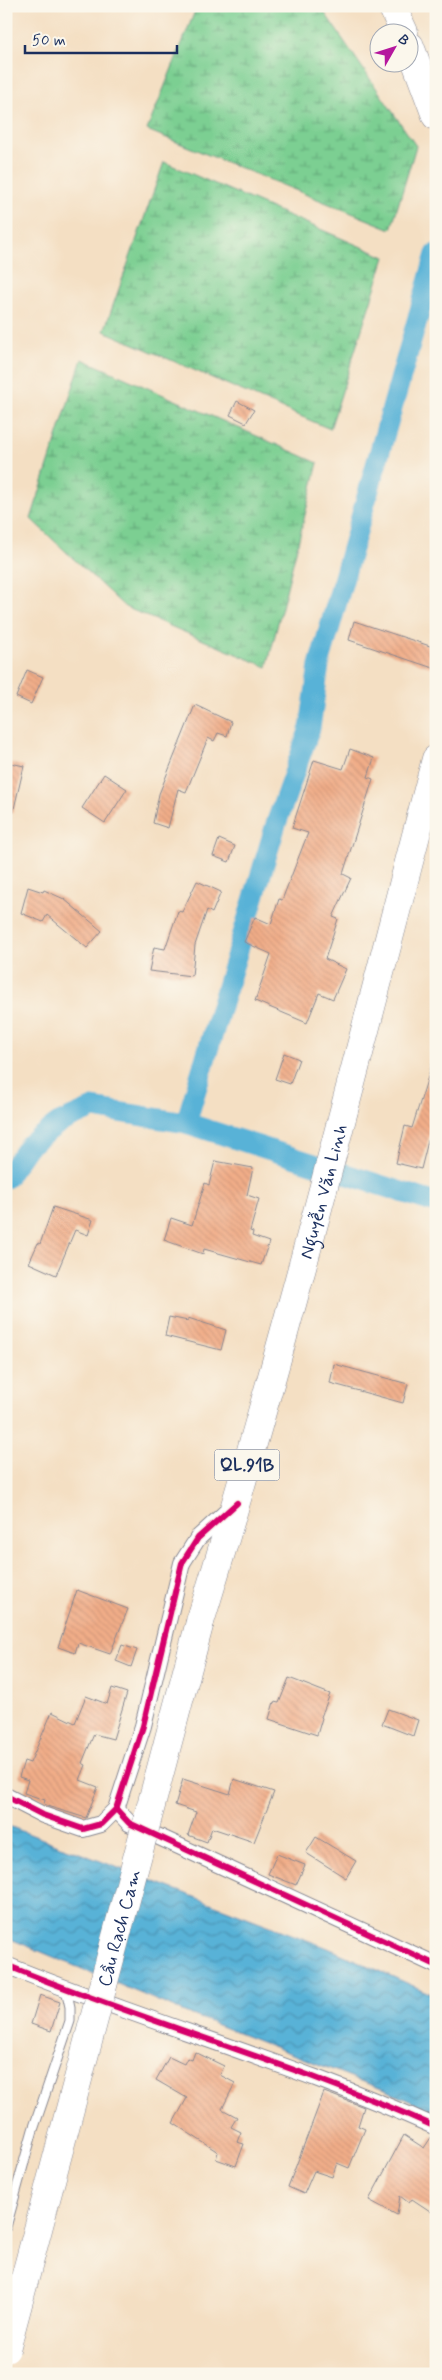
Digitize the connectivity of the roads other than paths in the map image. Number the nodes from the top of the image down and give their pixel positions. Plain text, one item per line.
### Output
1 (420, 72) edge
2 (436, 116) edge
3 (436, 759) edge
4 (236, 1503) junction
5 (200, 1622) joint
6 (6, 1796) edge
7 (116, 1809) junction
8 (436, 1964) edge
9 (6, 1965) edge
10 (66, 1989) junction
11 (436, 2127) edge
12 (6, 2227) edge
13 (6, 2349) edge

1 - 2 highway
3 - 4 highway, Nguyễn Văn Linh / QL.91B
4 - 5 highway, Nguyễn Văn Linh / QL.91B
4 - 7 street
5 - 13 highway, Cầu Rạch Cam / QL.91B, bridge
6 - 7 street
7 - 8 street
9 - 10 street
10 - 11 street
10 - 12 lane

